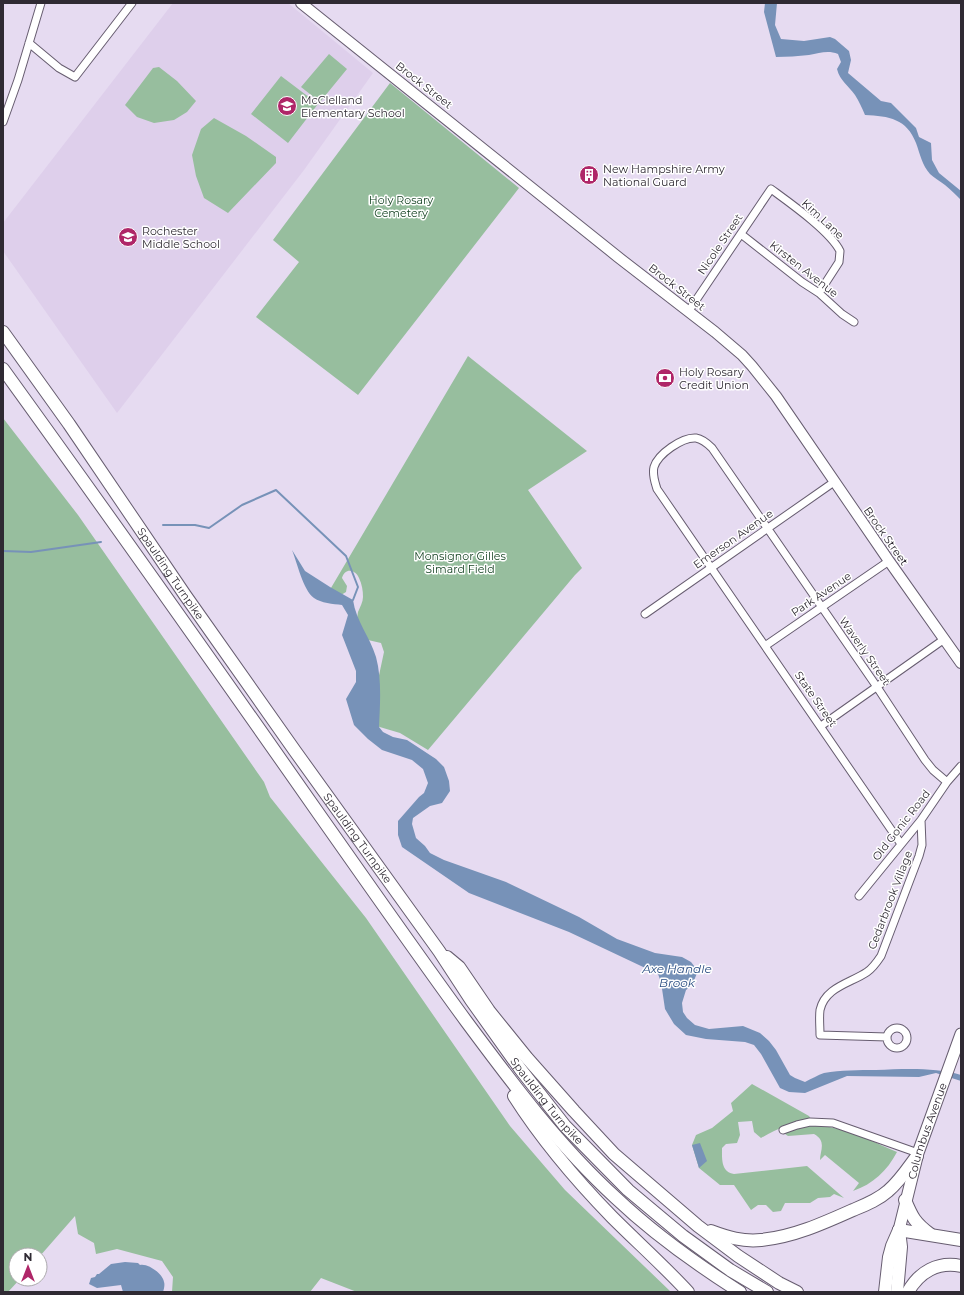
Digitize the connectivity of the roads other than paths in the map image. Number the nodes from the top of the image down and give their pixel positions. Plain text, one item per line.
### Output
1 (41, 3) edge
2 (132, 3) edge
3 (301, 3) edge
4 (29, 43) junction
5 (3, 122) edge
6 (771, 189) joint
7 (740, 234) junction
8 (819, 293) junction
9 (688, 312) junction
10 (854, 322) dead end
11 (3, 332) edge
12 (3, 369) edge
13 (3, 378) edge
14 (31, 407) junction
15 (834, 482) junction
16 (769, 528) junction
17 (889, 561) junction
18 (712, 568) junction
19 (822, 607) junction
20 (644, 614) dead end
21 (943, 640) junction
22 (765, 646) junction
23 (961, 664) edge
24 (877, 687) junction
25 (821, 726) junction
26 (961, 766) edge
27 (947, 782) junction
28 (920, 820) junction
29 (901, 844) junction
30 (859, 896) dead end
31 (439, 951) junction
32 (961, 1034) edge
33 (887, 1037) dead end
34 (491, 1055) junction
35 (783, 1130) dead end
36 (917, 1154) junction
37 (905, 1200) junction
38 (698, 1226) junction
39 (899, 1230) junction
40 (931, 1234) junction
41 (961, 1240) edge
42 (961, 1266) edge
43 (688, 1292) edge
44 (740, 1292) edge
45 (767, 1292) edge
46 (797, 1292) edge
47 (885, 1292) edge
48 (897, 1292) edge
49 (908, 1292) edge

1 - 4 street
2 - 4 street
3 - 9 street, Brock Street
4 - 5 street
6 - 7 street, Nicole Street
6 - 8 street, Kim Lane
7 - 8 street, Kirsten Avenue
7 - 9 street, Nicole Street
8 - 10 street, Kirsten Avenue
9 - 15 street, Brock Street
11 - 31 highway, Spaulding Turnpike
12 - 14 highway, Spaulding Turnpike
13 - 14 highway
14 - 34 highway, Spaulding Turnpike
15 - 16 street, Emerson Avenue
15 - 17 street, Brock Street
16 - 18 street, Emerson Avenue
16 - 18 street, Waverly Street
16 - 19 street, Waverly Street
17 - 19 street, Park Avenue
17 - 21 street, Brock Street
18 - 20 street, Emerson Avenue
18 - 22 street, State Street
19 - 22 street, Park Avenue
19 - 24 street, Waverly Street
21 - 23 street, Brock Street
21 - 24 street
22 - 25 street, State Street
24 - 25 street
24 - 27 street, Waverly Street
25 - 29 street, State Street
26 - 27 street, Old Gonic Road
27 - 28 street, Old Gonic Road
28 - 29 street, Old Gonic Road
28 - 33 street, Cedarbrook Village
29 - 30 street, Old Gonic Road
31 - 38 highway
31 - 45 highway, Spaulding Turnpike
32 - 36 main road, Columbus Avenue
34 - 43 highway
34 - 44 highway, Spaulding Turnpike
35 - 36 street
36 - 37 main road, Columbus Avenue
36 - 38 highway
37 - 39 main road, Columbus Avenue
37 - 40 highway
38 - 46 highway
39 - 40 highway
39 - 47 highway
39 - 48 highway
40 - 41 highway
42 - 49 highway

